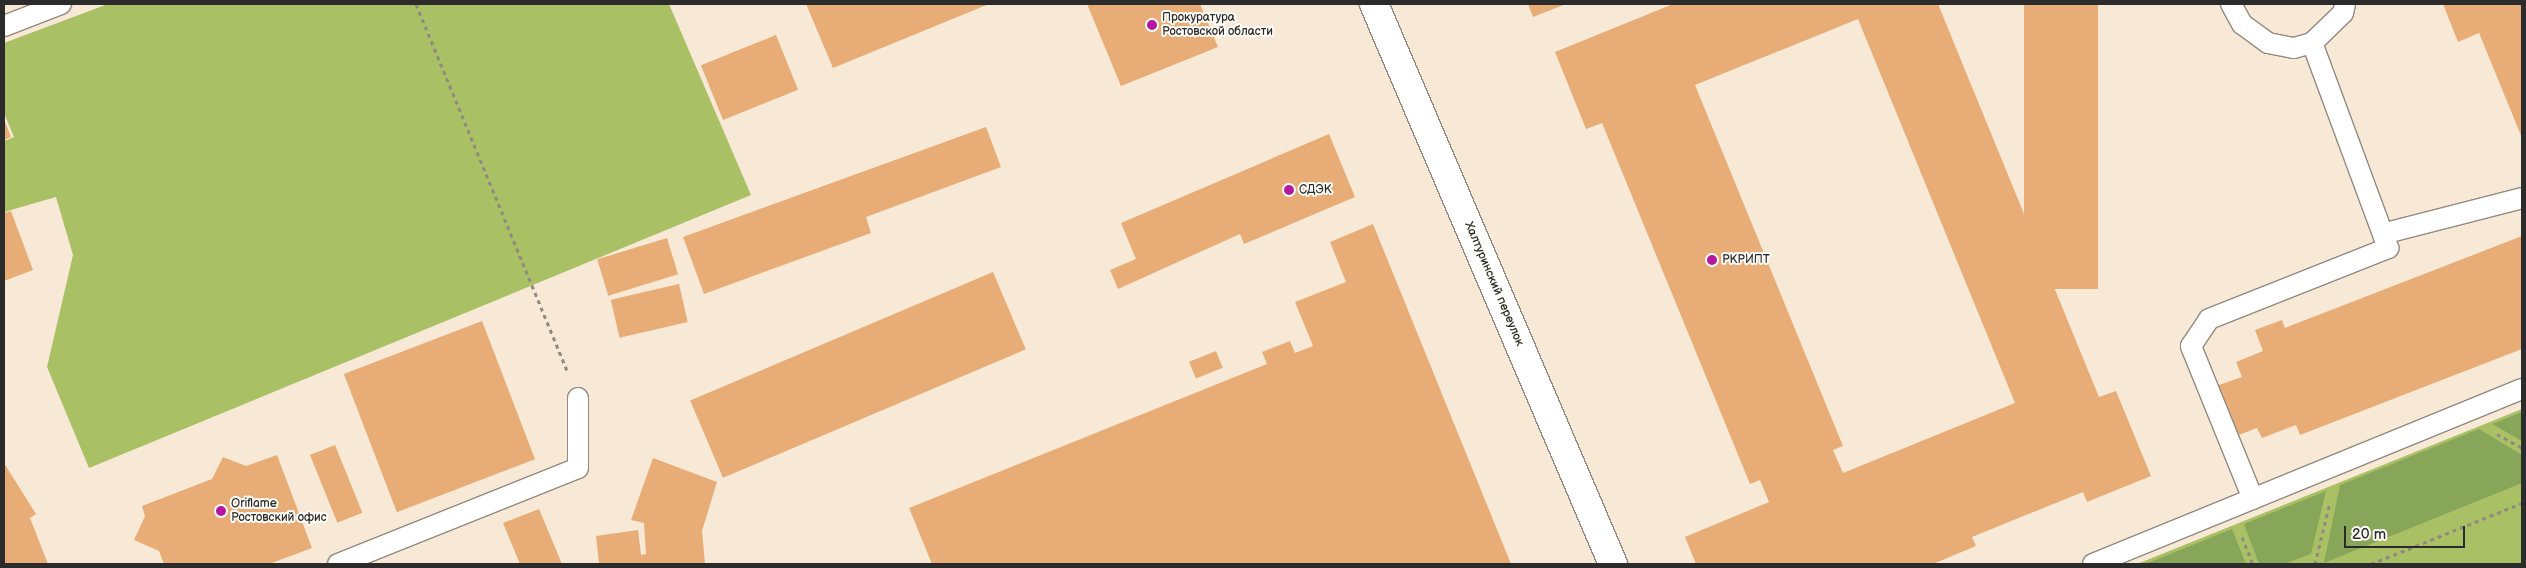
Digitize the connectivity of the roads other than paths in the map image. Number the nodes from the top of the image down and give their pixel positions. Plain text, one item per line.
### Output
1 (60, 4) edge
2 (1374, 4) edge
3 (2231, 4) edge
4 (2346, 4) edge
5 (4, 26) edge
6 (2312, 43) junction
7 (2522, 198) edge
8 (2386, 233) junction
9 (2522, 389) edge
10 (578, 398) road end
11 (2253, 498) junction
12 (338, 564) edge
13 (1613, 564) edge
14 (2093, 564) edge

1 - 5 lane
2 - 13 street, Халтуринский переулок
3 - 6 lane
4 - 6 lane
6 - 8 lane
7 - 8 lane
8 - 11 lane
9 - 11 lane
10 - 12 lane
11 - 14 lane

